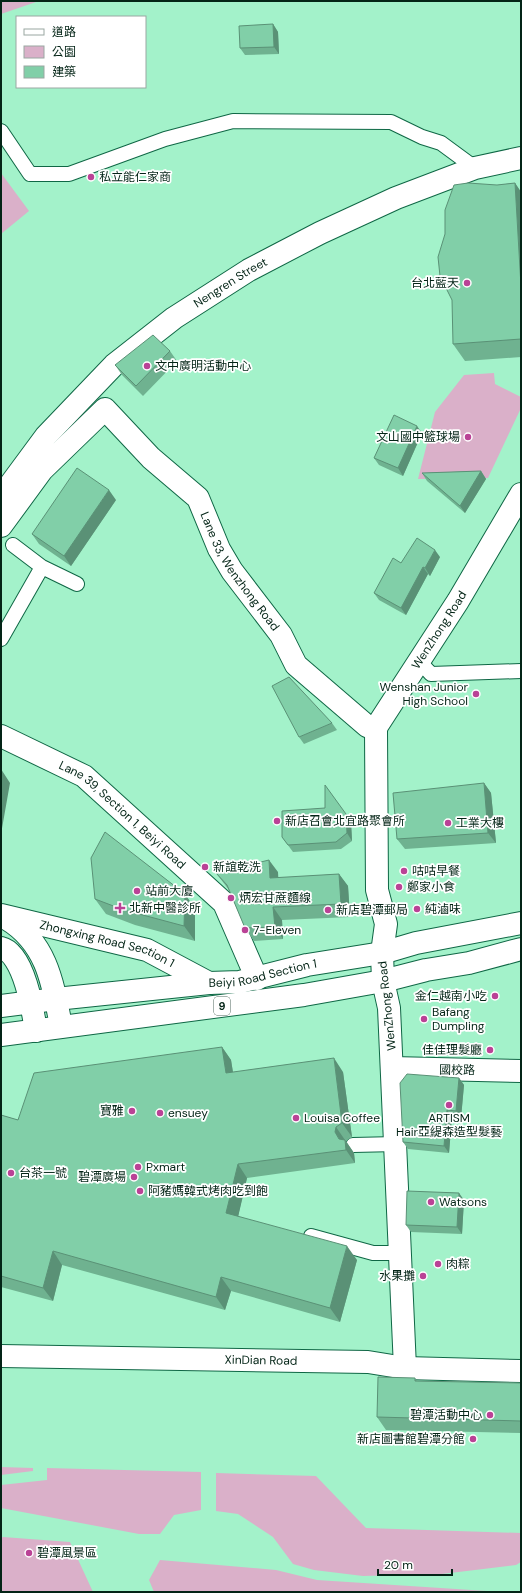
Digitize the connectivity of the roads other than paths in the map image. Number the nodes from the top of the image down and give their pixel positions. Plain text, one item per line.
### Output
1 (1, 130) edge
2 (521, 158) edge
3 (475, 168) junction
4 (521, 494) edge
5 (1, 497) edge
6 (1, 526) edge
7 (13, 545) dead end
8 (42, 567) junction
9 (77, 584) dead end
10 (1, 639) edge
11 (420, 662) junction
12 (521, 671) edge
13 (376, 730) junction
14 (1, 736) edge
15 (1, 915) edge
16 (521, 924) edge
17 (1, 948) edge
18 (521, 949) edge
19 (382, 953) junction
20 (257, 979) junction
21 (383, 982) junction
22 (209, 983) junction
23 (56, 999) junction
24 (32, 1003) junction
25 (1, 1006) edge
26 (61, 1026) junction
27 (36, 1030) junction
28 (1, 1035) edge
29 (392, 1068) junction
30 (521, 1072) edge
31 (397, 1144) junction
32 (353, 1146) dead end
33 (311, 1236) edge
34 (401, 1253) junction
35 (1, 1356) edge
36 (405, 1368) junction
37 (521, 1371) edge

1 - 3 lane
2 - 3 street, Nengren Street
3 - 5 street, Nengren Street
4 - 11 street, WenZhong Road
6 - 13 street, Lane 33, Wenzhong Road
7 - 8 lane
8 - 9 lane
8 - 10 lane
11 - 12 lane
11 - 13 street, WenZhong Road
13 - 19 street, WenZhong Road
14 - 20 street, Lane 39, Section 1, Beiyi Road
15 - 22 street, Zhongxing Road Section 1
15 - 23 street
16 - 19 street, Beiyi Road Section 1 / 9
17 - 24 street
18 - 21 street, 9
19 - 20 street, Beiyi Road Section 1 / 9
19 - 21 street, WenZhong Road
20 - 22 street, Beiyi Road Section 1 / 9
21 - 26 street, 9
21 - 29 street, WenZhong Road
22 - 23 street, Beiyi Road Section 1 / 9
23 - 24 street, Beiyi Road Section 1 / 9
23 - 26 street
24 - 25 street, Beiyi Road Section 1 / 9
24 - 27 street
26 - 27 street, 9
27 - 28 street, 9
29 - 30 street, 國校路
29 - 31 street, WenZhong Road
31 - 32 lane
31 - 34 street, WenZhong Road
33 - 34 lane
34 - 36 street, WenZhong Road
35 - 36 street, XinDian Road
36 - 37 street, XinDian Road

